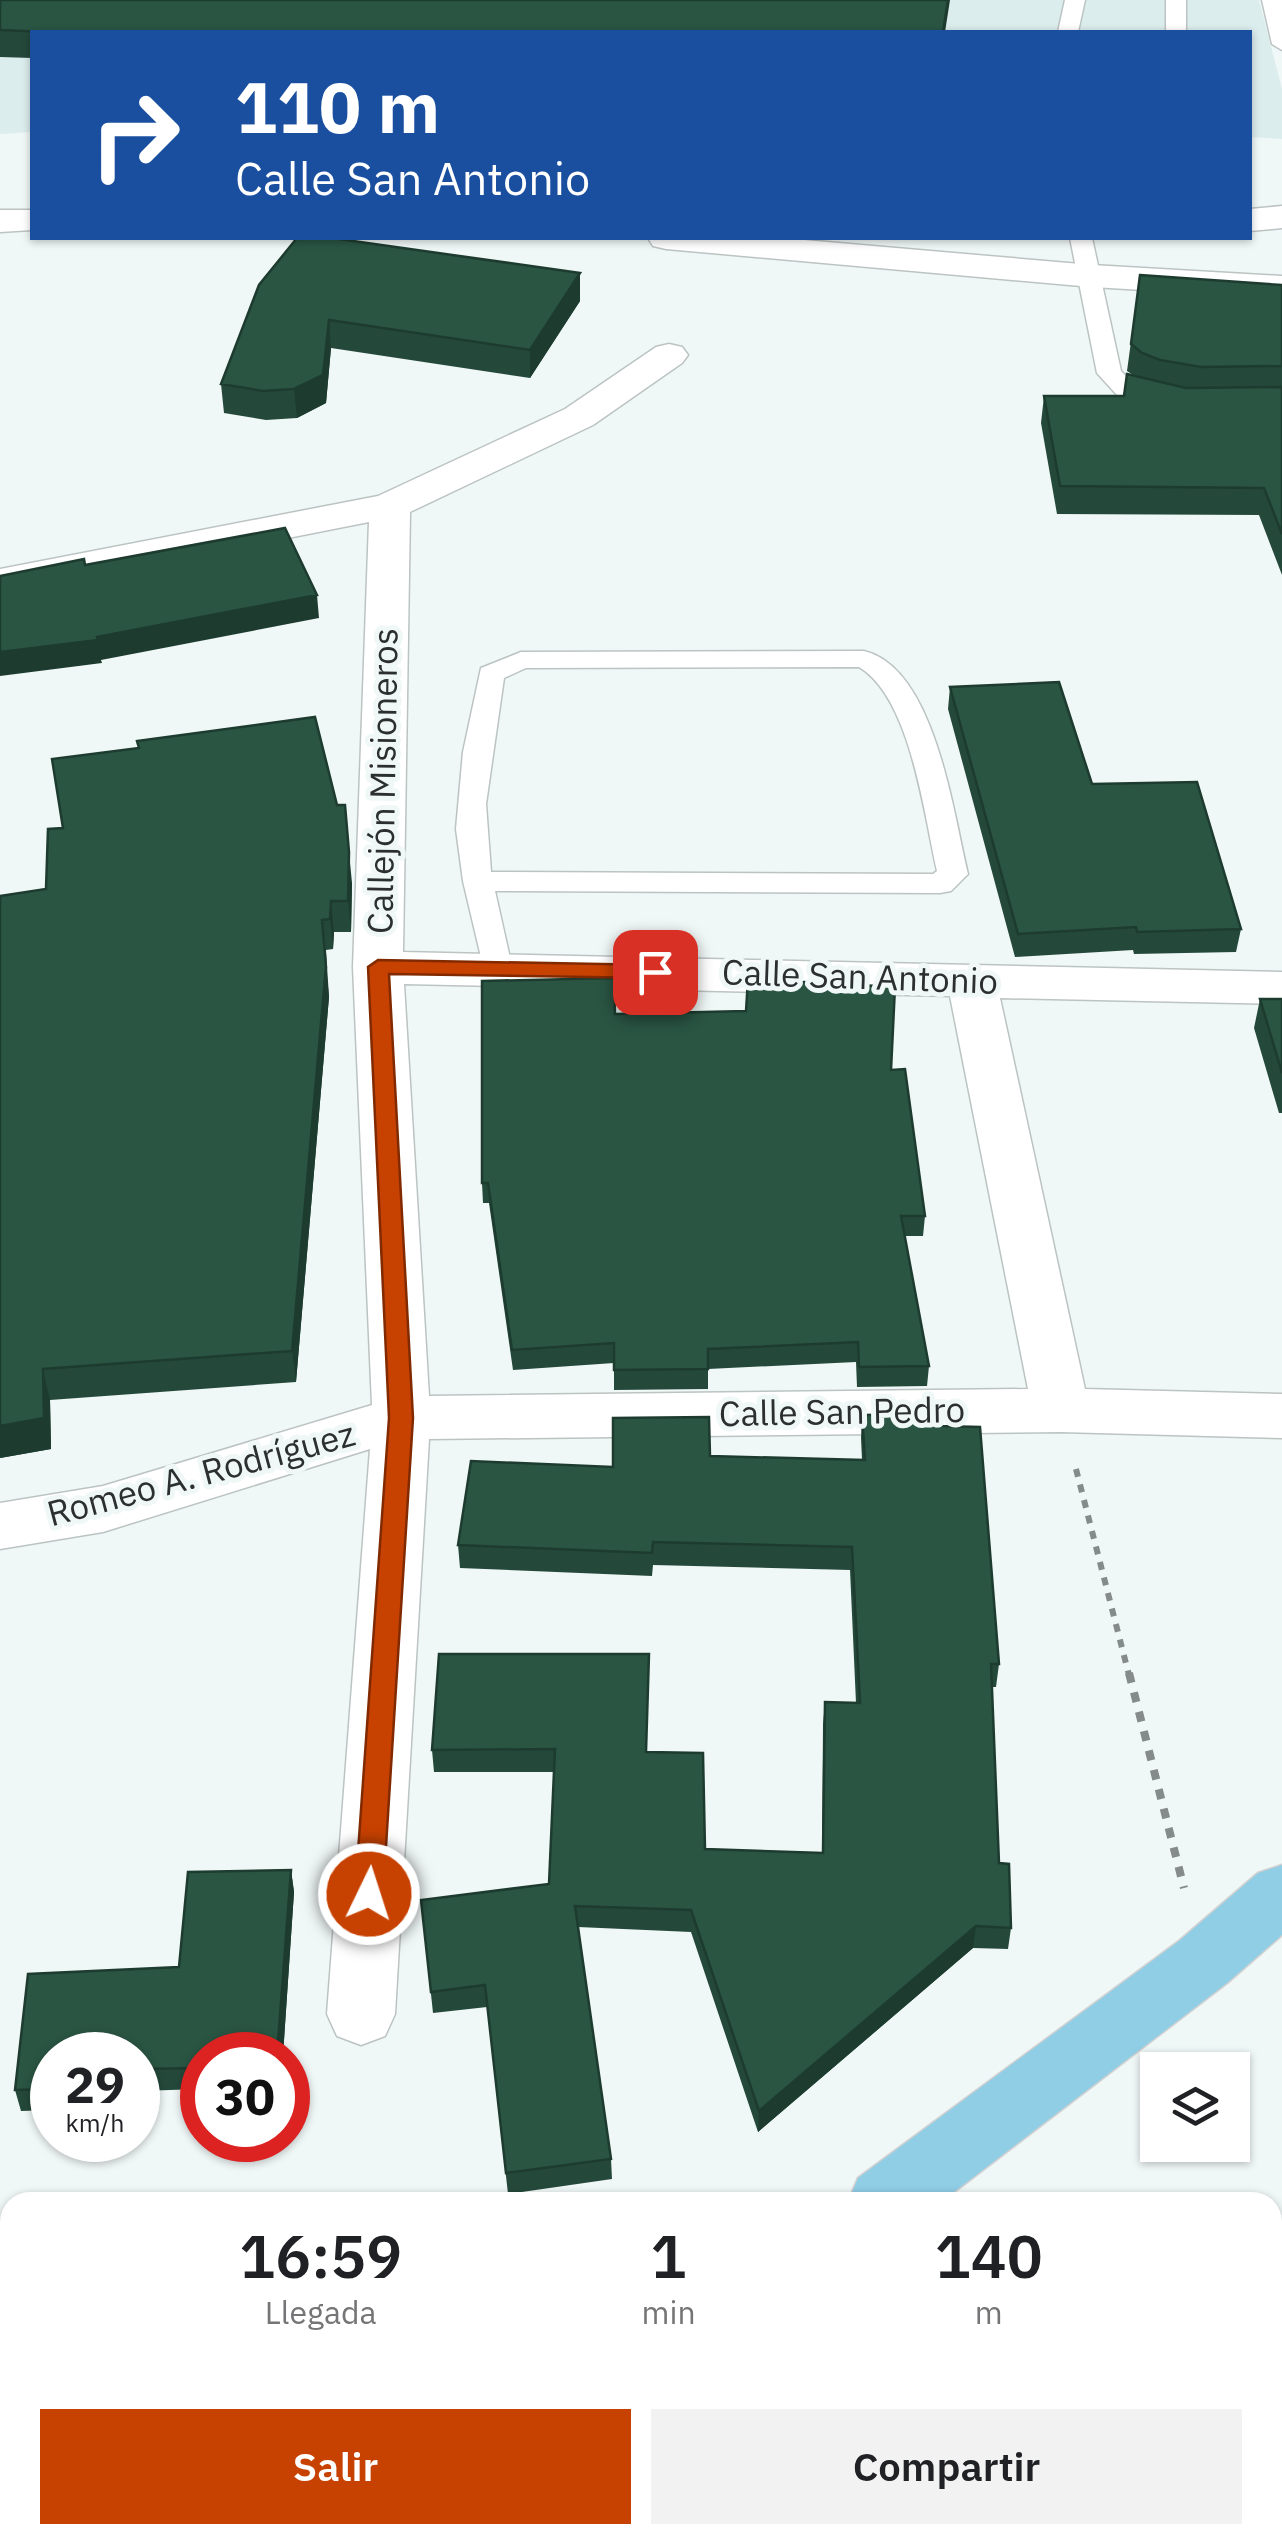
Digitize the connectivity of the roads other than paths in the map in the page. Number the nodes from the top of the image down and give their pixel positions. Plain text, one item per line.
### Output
1 (1075, 0) edge
2 (1176, 0) edge
3 (1272, 0) edge
4 (1068, 30) edge
5 (1176, 30) edge
6 (1282, 44) edge
7 (30, 189) edge
8 (0, 190) edge
9 (1282, 217) edge
10 (30, 220) edge
11 (1252, 220) edge
12 (0, 221) edge
13 (688, 240) edge
14 (1082, 240) edge
15 (1092, 276) junction
16 (1282, 287) edge
17 (668, 356) dead end
18 (1194, 402) edge
19 (390, 506) junction
20 (0, 582) edge
21 (478, 882) junction
22 (378, 967) junction
23 (496, 967) junction
24 (972, 981) junction
25 (1282, 988) edge
26 (1061, 1410) junction
27 (1282, 1416) edge
28 (401, 1418) junction
29 (0, 1526) edge
30 (1282, 1894) edge
31 (361, 2014) dead end
32 (897, 2192) edge

1 - 4 lane
2 - 5 lane
3 - 6 lane
7 - 8 street
9 - 11 street
10 - 12 street
13 - 15 street
14 - 15 lane
15 - 16 street
15 - 18 lane
17 - 19 street
19 - 20 street
19 - 22 street, Callejón Misioneros
21 - 21 lane
21 - 23 lane
22 - 23 street, Calle San Antonio
22 - 28 street, Callejón Misioneros
23 - 24 street, Calle San Antonio
24 - 25 street, Calle San Antonio
24 - 26 street
26 - 27 street, Calle San Pedro
26 - 28 street, Calle San Pedro
28 - 29 street, Romeo A. Rodríguez
28 - 31 street, Callejón Misioneros
30 - 32 main road

